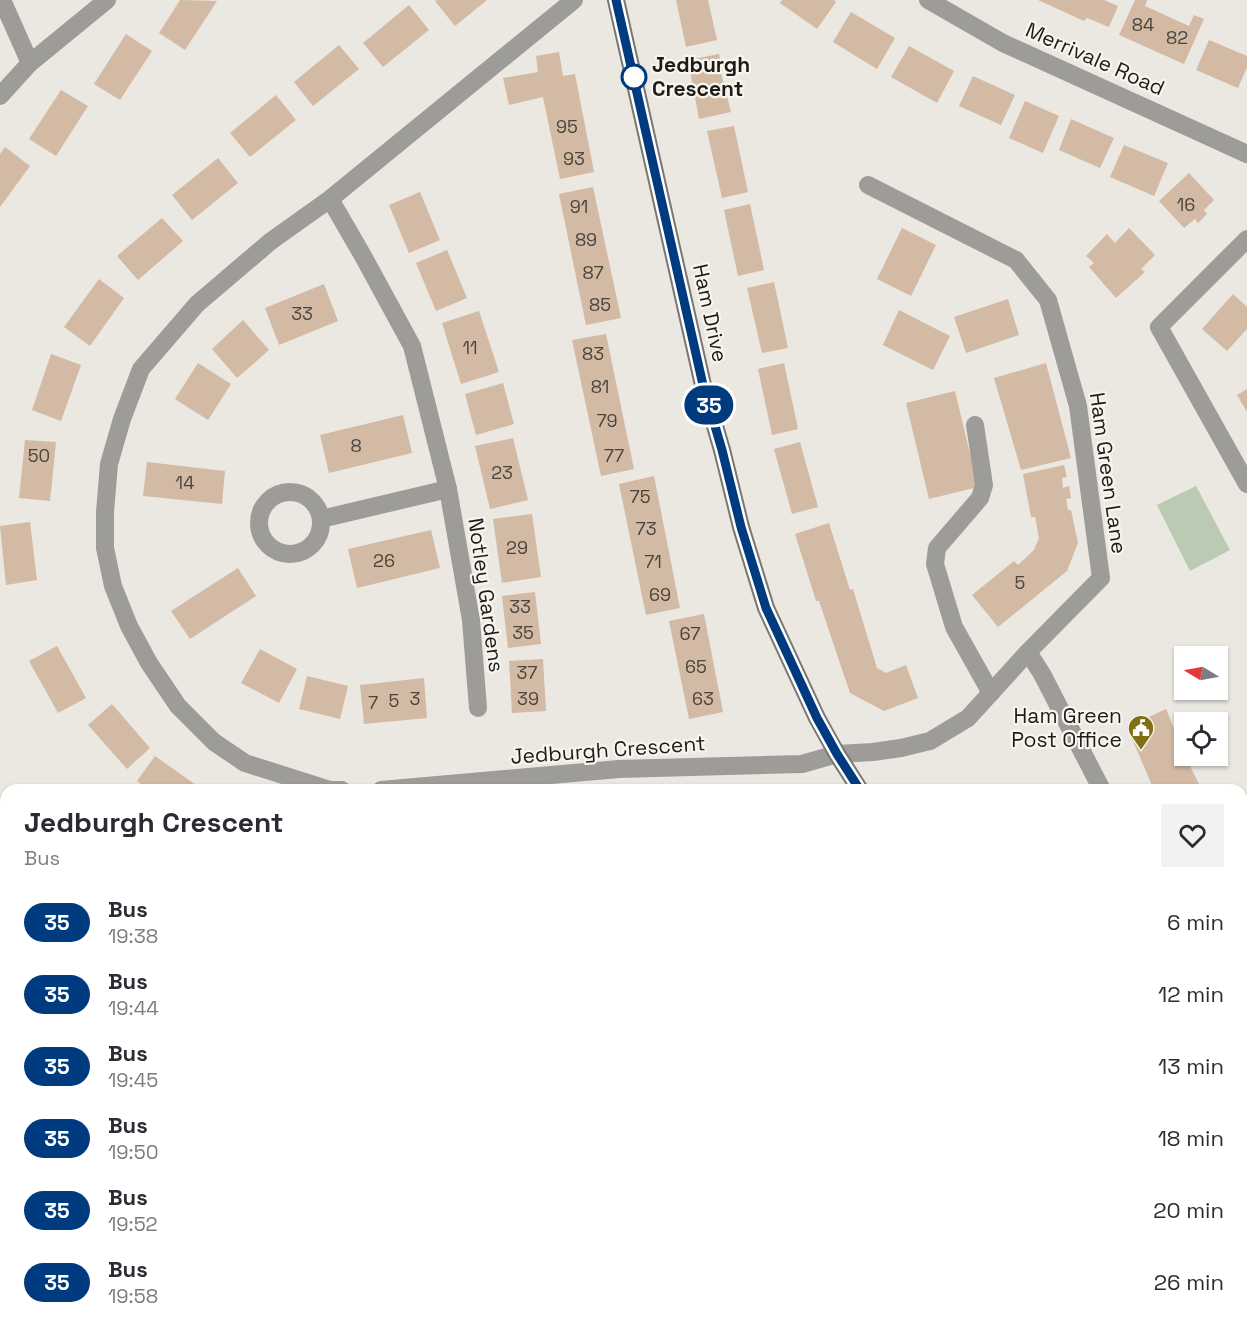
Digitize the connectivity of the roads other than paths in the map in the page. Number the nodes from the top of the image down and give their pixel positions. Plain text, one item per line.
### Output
1 (2, 0) edge
2 (107, 0) edge
3 (574, 0) edge
4 (616, 0) edge
5 (928, 0) edge
6 (30, 63) junction
7 (0, 96) edge
8 (1247, 154) edge
9 (868, 185) dead end
10 (330, 199) junction
11 (1247, 239) edge
12 (975, 425) dead end
13 (1247, 484) edge
14 (448, 489) junction
15 (321, 519) dead end
16 (1028, 652) junction
17 (991, 693) junction
18 (478, 708) dead end
19 (837, 754) junction
20 (311, 784) edge
21 (449, 784) edge
22 (856, 784) edge
23 (1099, 784) edge

1 - 6 street
2 - 6 street
3 - 10 street
4 - 19 street, Ham Drive
5 - 8 street, Merrivale Road
6 - 7 street
9 - 16 street, Ham Green Lane
10 - 14 street, Notley Gardens
10 - 20 street
11 - 13 street
12 - 17 street
14 - 15 street
14 - 18 street, Notley Gardens
16 - 17 street, Ham Green Lane
16 - 23 street
17 - 19 street, Ham Green Lane
19 - 21 street, Jedburgh Crescent
19 - 22 street, Ham Drive

